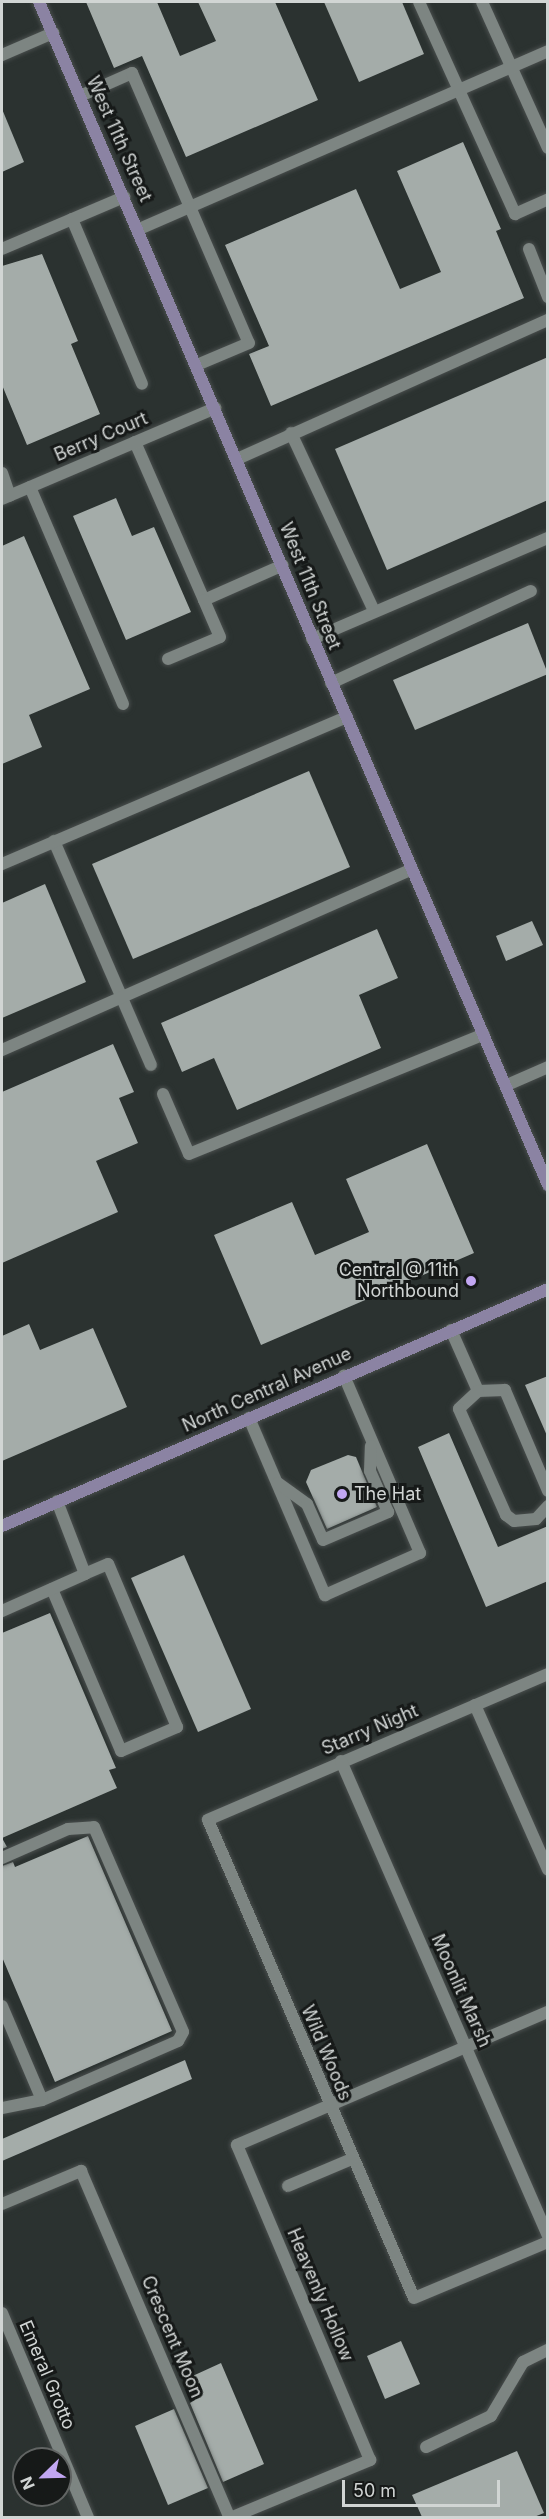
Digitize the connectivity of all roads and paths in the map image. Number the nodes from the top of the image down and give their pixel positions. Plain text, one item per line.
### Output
1 (39, 2) edge
2 (419, 2) edge
3 (482, 2) edge
4 (52, 33) junction
5 (548, 51) edge
6 (2, 55) edge
7 (511, 67) junction
8 (458, 90) junction
9 (80, 96) junction
10 (548, 148) edge
11 (124, 196) junction
12 (548, 199) edge
13 (189, 207) junction
14 (72, 219) junction
15 (139, 229) junction
16 (2, 249) edge
17 (529, 249) dead end
18 (548, 297) edge
19 (548, 320) edge
20 (197, 364) junction
21 (142, 384) dead end
22 (215, 408) junction
23 (291, 433) junction
24 (135, 442) junction
25 (237, 459) junction
26 (2, 473) edge
27 (30, 487) junction
28 (6, 498) edge
29 (548, 538) edge
30 (283, 565) junction
31 (531, 591) dead end
32 (204, 600) junction
33 (374, 611) junction
34 (312, 639) junction
35 (168, 659) dead end
36 (331, 683) junction
37 (123, 704) dead end
38 (347, 717) junction
39 (54, 842) junction
40 (2, 864) edge
41 (412, 869) junction
42 (123, 996) junction
43 (484, 1034) junction
44 (2, 1050) edge
45 (151, 1065) dead end
46 (548, 1067) edge
47 (507, 1085) junction
48 (163, 1094) dead end
49 (548, 1185) edge
50 (548, 1289) edge
51 (451, 1329) junction
52 (344, 1377) junction
53 (478, 1391) junction
54 (249, 1418) junction
55 (372, 1441) junction
56 (277, 1482) junction
57 (548, 1491) edge
58 (57, 1502) junction
59 (548, 1506) edge
60 (2, 1526) edge
61 (85, 1574) junction
62 (52, 1589) junction
63 (2, 1611) edge
64 (548, 1674) edge
65 (475, 1705) junction
66 (341, 1761) junction
67 (208, 1820) joint
68 (2, 1858) edge
69 (548, 1870) edge
70 (2, 2006) edge
71 (548, 2012) edge
72 (465, 2047) junction
73 (42, 2100) junction
74 (329, 2104) junction
75 (2, 2108) edge
76 (352, 2159) junction
77 (288, 2186) dead end
78 (2, 2204) edge
79 (548, 2236) edge
80 (548, 2242) edge
81 (2, 2313) edge
82 (548, 2350) edge
83 (426, 2447) dead end
84 (88, 2517) edge
85 (230, 2517) edge

1 - 4 street, West 11th Street
2 - 8 street
3 - 7 street
4 - 6 street
4 - 9 street, West 11th Street
5 - 7 street
7 - 8 street
7 - 10 street
8 - 12 street
8 - 13 street
9 - 11 street, West 11th Street
9 - 13 street
11 - 14 street
11 - 15 street, West 11th Street
13 - 15 street
13 - 20 street
14 - 16 street
14 - 21 street
15 - 20 street, West 11th Street
17 - 18 street
19 - 23 street
20 - 22 street, West 11th Street
22 - 24 street, Berry Court
22 - 25 street, West 11th Street
23 - 25 street
23 - 33 street
24 - 27 street, Berry Court
24 - 32 street
25 - 30 street, West 11th Street
26 - 28 street
27 - 28 street, Berry Court
27 - 37 street
29 - 33 street
30 - 32 street
30 - 34 street, West 11th Street
31 - 36 street
32 - 35 street
33 - 34 street
34 - 36 street, West 11th Street
36 - 38 street, West 11th Street
38 - 39 street
38 - 41 street, West 11th Street
39 - 40 street
39 - 42 street
41 - 42 street
41 - 43 street, West 11th Street
42 - 44 street
42 - 45 street
43 - 47 street, West 11th Street
43 - 48 street
46 - 47 street
47 - 49 street, West 11th Street
50 - 51 street, North Central Avenue
51 - 52 street, North Central Avenue
51 - 53 street
52 - 54 street, North Central Avenue
52 - 55 street
53 - 57 street
53 - 59 street
54 - 56 street
54 - 58 street, North Central Avenue
55 - 56 street
55 - 56 street
58 - 60 street, North Central Avenue
58 - 61 street
61 - 62 street
61 - 62 street
62 - 63 street
64 - 65 street, Starry Night
65 - 66 street, Starry Night
65 - 69 street
66 - 67 street, Starry Night
66 - 72 street, Moonlit Marsh
67 - 74 street, Wild Woods
68 - 73 street
70 - 73 street
71 - 72 street
72 - 74 street
72 - 79 street, Moonlit Marsh
73 - 75 street
74 - 76 street, Wild Woods
74 - 85 street, Heavenly Hollow
76 - 77 street
76 - 80 street, Wild Woods
78 - 85 street, Crescent Moon
81 - 84 street, Emeral Grotto
82 - 83 street

